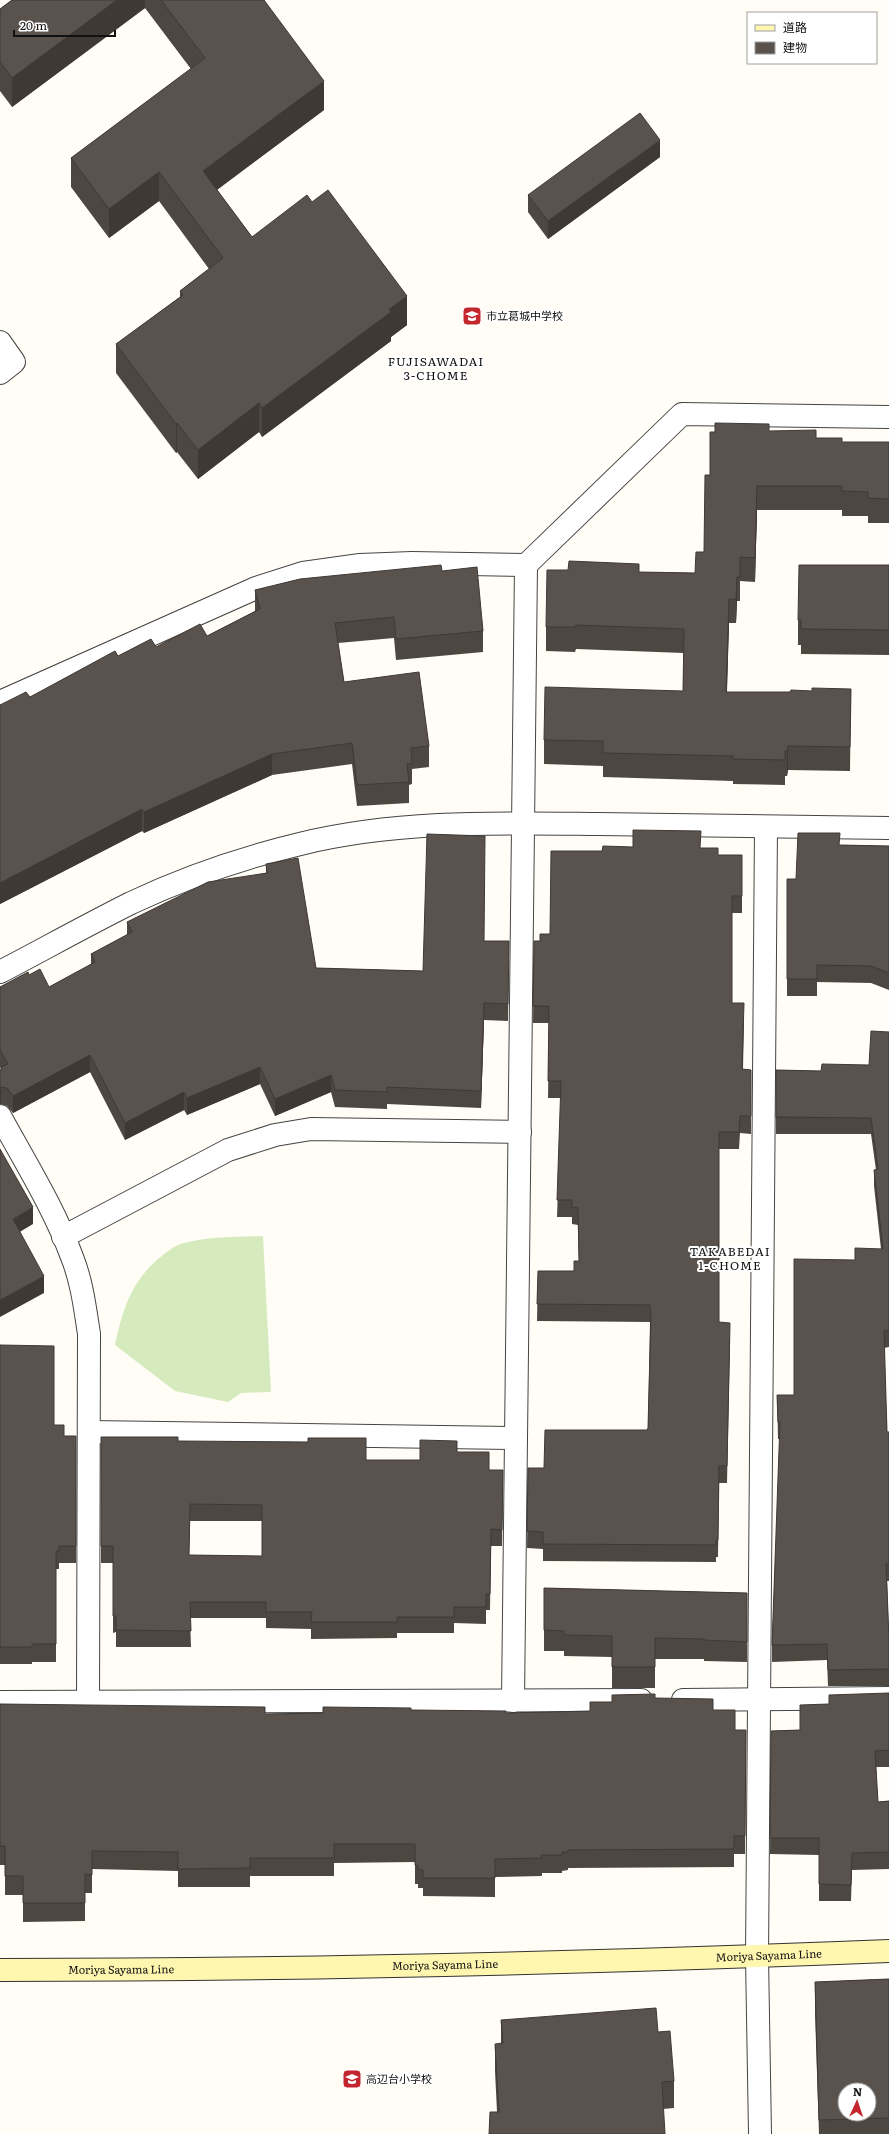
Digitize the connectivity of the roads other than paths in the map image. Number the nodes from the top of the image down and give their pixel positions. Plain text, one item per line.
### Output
1 (0, 342) edge
2 (0, 373) edge
3 (889, 416) edge
4 (526, 565) junction
5 (0, 702) edge
6 (523, 823) junction
7 (766, 827) junction
8 (889, 828) edge
9 (0, 972) edge
10 (0, 1116) edge
11 (520, 1132) junction
12 (63, 1237) junction
13 (88, 1432) junction
14 (516, 1438) junction
15 (889, 1698) edge
16 (758, 1700) junction
17 (513, 1701) junction
18 (0, 1702) edge
19 (88, 1702) junction
20 (889, 1951) edge
21 (757, 1957) junction
22 (0, 1970) edge
23 (760, 2134) edge

1 - 2 street
3 - 4 street
4 - 5 street
4 - 6 street
6 - 7 street
6 - 9 street
6 - 11 street
7 - 8 street
7 - 16 street
10 - 12 street
11 - 12 street
11 - 14 street
12 - 13 street
13 - 14 street
13 - 19 street
14 - 17 street
15 - 16 street
16 - 17 street
16 - 21 street
17 - 19 street
18 - 19 street
20 - 21 main road, Moriya Sayama Line
21 - 22 main road, Moriya Sayama Line
21 - 23 street

